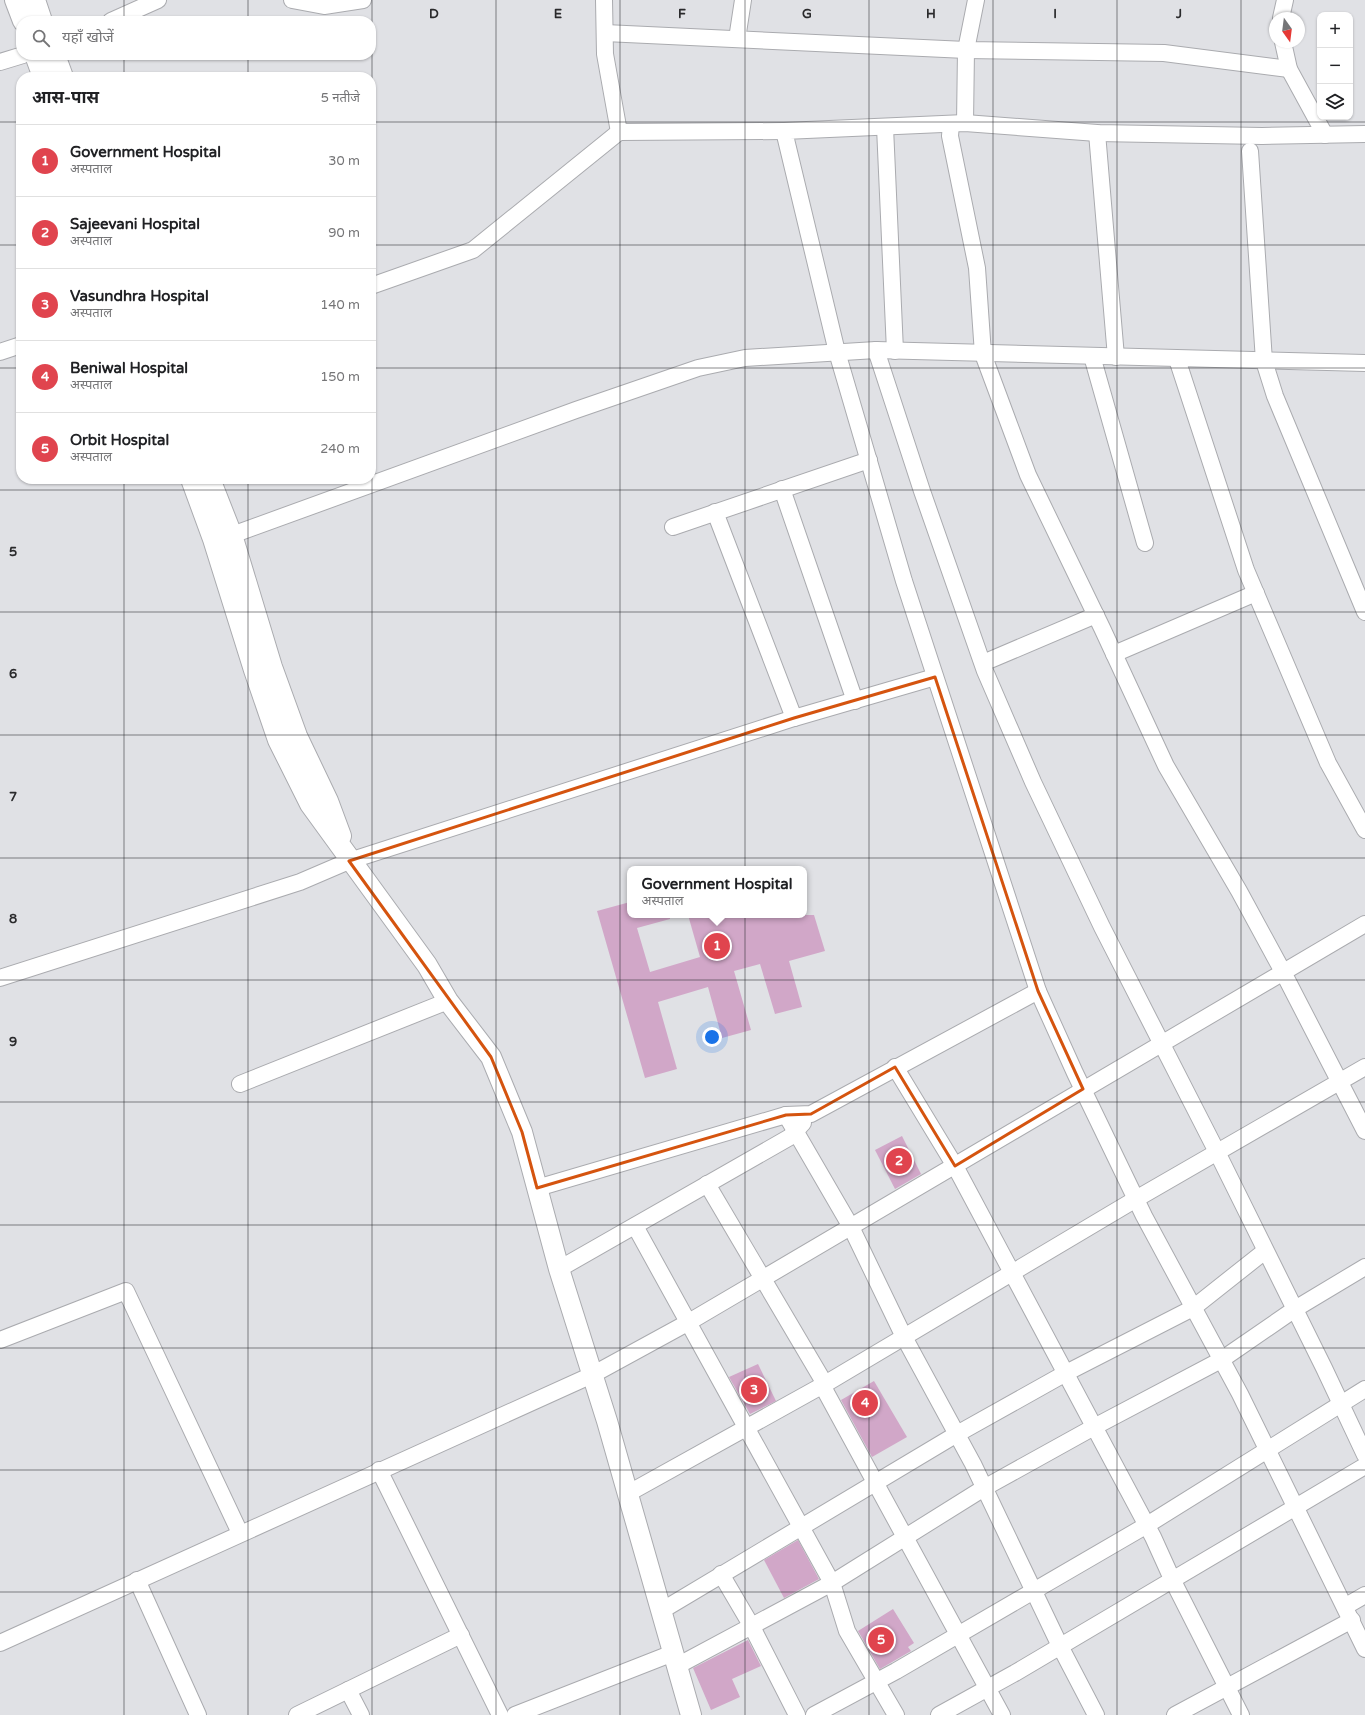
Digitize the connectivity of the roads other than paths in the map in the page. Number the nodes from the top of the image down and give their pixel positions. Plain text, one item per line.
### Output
1 (15, 0) edge
2 (35, 0) edge
3 (158, 0) edge
4 (292, 0) edge
5 (363, 0) edge
6 (604, 0) edge
7 (743, 0) edge
8 (976, 0) edge
9 (1285, 0) edge
10 (1282, 12) edge
11 (21, 16) edge
12 (40, 16) edge
13 (122, 16) edge
14 (605, 33) junction
15 (736, 39) junction
16 (1284, 48) edge
17 (966, 50) junction
18 (16, 57) edge
19 (37, 60) edge
20 (57, 60) edge
21 (0, 62) edge
22 (1289, 69) junction
23 (41, 72) edge
24 (61, 72) edge
25 (958, 124) junction
26 (884, 127) junction
27 (784, 131) junction
28 (619, 132) junction
29 (1097, 133) junction
30 (1365, 134) edge
31 (1325, 135) junction
32 (1250, 150) dead end
33 (376, 284) edge
34 (16, 347) edge
35 (876, 350) junction
36 (895, 351) junction
37 (0, 352) edge
38 (838, 352) junction
39 (983, 354) junction
40 (1092, 356) junction
41 (1116, 357) junction
42 (1177, 359) junction
43 (1264, 361) junction
44 (1365, 363) edge
45 (869, 460) junction
46 (376, 483) edge
47 (193, 484) edge
48 (212, 484) edge
49 (372, 484) edge
50 (782, 489) junction
51 (715, 512) junction
52 (673, 527) dead end
53 (232, 535) junction
54 (1145, 543) dead end
55 (1256, 593) junction
56 (1365, 612) edge
57 (1096, 615) junction
58 (1114, 654) junction
59 (983, 663) junction
60 (936, 677) junction
61 (854, 701) junction
62 (794, 718) junction
63 (1365, 830) edge
64 (349, 861) junction
65 (1365, 924) edge
66 (1283, 972) junction
67 (0, 978) edge
68 (1038, 991) junction
69 (448, 1001) junction
70 (1162, 1043) junction
71 (895, 1067) junction
72 (1365, 1067) edge
73 (1340, 1082) junction
74 (240, 1084) dead end
75 (1083, 1089) junction
76 (811, 1114) junction
77 (786, 1115) junction
78 (795, 1131) junction
79 (1365, 1131) edge
80 (1217, 1152) junction
81 (955, 1166) junction
82 (707, 1184) junction
83 (537, 1188) junction
84 (1136, 1198) junction
85 (635, 1226) junction
86 (851, 1227) junction
87 (1265, 1250) junction
88 (1365, 1267) edge
89 (559, 1269) junction
90 (1012, 1272) junction
91 (762, 1279) junction
92 (1193, 1308) junction
93 (1294, 1309) junction
94 (688, 1322) junction
95 (904, 1337) junction
96 (0, 1340) edge
97 (1221, 1360) junction
98 (1066, 1373) junction
99 (592, 1375) junction
100 (824, 1385) junction
101 (1365, 1390) edge
102 (1341, 1404) junction
103 (1094, 1427) junction
104 (748, 1428) junction
105 (957, 1434) junction
106 (1267, 1450) junction
107 (1365, 1455) edge
108 (1365, 1466) edge
109 (380, 1470) junction
110 (877, 1483) junction
111 (984, 1488) junction
112 (627, 1494) junction
113 (1295, 1506) junction
114 (1147, 1525) junction
115 (801, 1526) junction
116 (240, 1533) junction
117 (906, 1536) junction
118 (721, 1574) junction
119 (138, 1580) junction
120 (1172, 1580) junction
121 (832, 1583) junction
122 (1034, 1591) junction
123 (1365, 1595) edge
124 (661, 1611) junction
125 (1349, 1613) junction
126 (751, 1625) junction
127 (959, 1634) junction
128 (461, 1635) junction
129 (0, 1643) edge
130 (1060, 1646) junction
131 (1365, 1648) edge
132 (675, 1660) junction
133 (876, 1682) junction
134 (1227, 1686) junction
135 (988, 1687) junction
136 (348, 1690) junction
137 (198, 1715) edge
138 (297, 1715) edge
139 (361, 1715) edge
140 (500, 1715) edge
141 (515, 1715) edge
142 (690, 1715) edge
143 (797, 1715) edge
144 (814, 1715) edge
145 (896, 1715) edge
146 (939, 1715) edge
147 (1002, 1715) edge
148 (1096, 1715) edge
149 (1175, 1715) edge
150 (1241, 1715) edge

1 - 11 street
2 - 12 street
3 - 13 street
4 - 5 street
6 - 14 street
7 - 15 street
8 - 17 street
9 - 10 street
14 - 15 street
14 - 28 street
15 - 17 street
16 - 22 street
17 - 22 street
17 - 25 street
18 - 21 street
19 - 23 street
20 - 24 street
22 - 31 street
25 - 26 street
25 - 29 street
25 - 39 street
26 - 27 street
26 - 36 street
27 - 28 street
27 - 38 street
28 - 33 street
29 - 31 street
29 - 41 street
30 - 31 street
32 - 43 street
34 - 37 street
35 - 36 street
35 - 38 street
35 - 59 street
36 - 39 street
38 - 45 street
38 - 46 street
39 - 40 street
39 - 57 street
40 - 41 street
40 - 54 street
41 - 42 street
42 - 43 street
42 - 55 street
43 - 44 street
43 - 56 street
45 - 50 street
45 - 60 street
47 - 64 street
48 - 53 street
49 - 53 street
50 - 51 street
50 - 61 street
51 - 52 street
51 - 62 street
53 - 64 street
55 - 58 street
55 - 63 street
57 - 58 street
57 - 59 street
58 - 66 street
59 - 70 street
60 - 61 street
60 - 68 street
61 - 62 street
62 - 64 street
64 - 67 street
64 - 69 street
65 - 66 street
66 - 70 street
66 - 73 street
68 - 71 street
68 - 75 street
69 - 74 street
69 - 83 street
70 - 75 street
70 - 80 street
71 - 76 street
71 - 81 street
72 - 73 street
73 - 79 street
73 - 80 street
75 - 81 street
75 - 84 street
76 - 77 street
76 - 78 street
77 - 78 street
77 - 83 street
78 - 82 street
78 - 86 street
80 - 84 street
80 - 87 street
81 - 86 street
81 - 90 street
82 - 85 street
82 - 91 street
83 - 89 street
84 - 90 street
84 - 92 street
85 - 89 street
85 - 94 street
86 - 91 street
86 - 95 street
87 - 92 street
87 - 93 street
88 - 93 street
89 - 99 street
90 - 95 street
90 - 98 street
91 - 94 street
91 - 100 street
92 - 97 street
92 - 98 street
93 - 97 street
93 - 102 street
94 - 99 street
94 - 104 street
95 - 100 street
95 - 105 street
96 - 116 street
97 - 103 street
97 - 106 street
98 - 103 street
98 - 105 street
99 - 109 street
99 - 112 street
100 - 104 street
100 - 110 street
101 - 102 street
102 - 106 street
102 - 107 street
103 - 111 street
103 - 114 street
104 - 112 street
104 - 115 street
105 - 110 street
105 - 111 street
106 - 113 street
106 - 114 street
108 - 113 street
109 - 116 street
109 - 128 street
110 - 115 street
110 - 117 street
111 - 117 street
111 - 122 street
112 - 124 street
113 - 120 street
113 - 125 street
114 - 120 street
114 - 122 street
115 - 118 street
115 - 121 street
116 - 119 street
117 - 121 street
117 - 127 street
118 - 124 street
118 - 126 street
119 - 129 street
119 - 137 street
120 - 130 street
120 - 134 street
121 - 126 street
121 - 133 street
122 - 127 street
122 - 130 street
123 - 125 street
124 - 132 street
125 - 131 street
125 - 134 street
126 - 132 street
126 - 143 street
127 - 133 street
127 - 135 street
128 - 136 street
128 - 140 street
130 - 135 street
130 - 148 street
132 - 141 street
132 - 142 street
133 - 144 street
133 - 145 street
134 - 149 street
134 - 150 street
135 - 146 street
135 - 147 street
136 - 138 street
136 - 139 street

